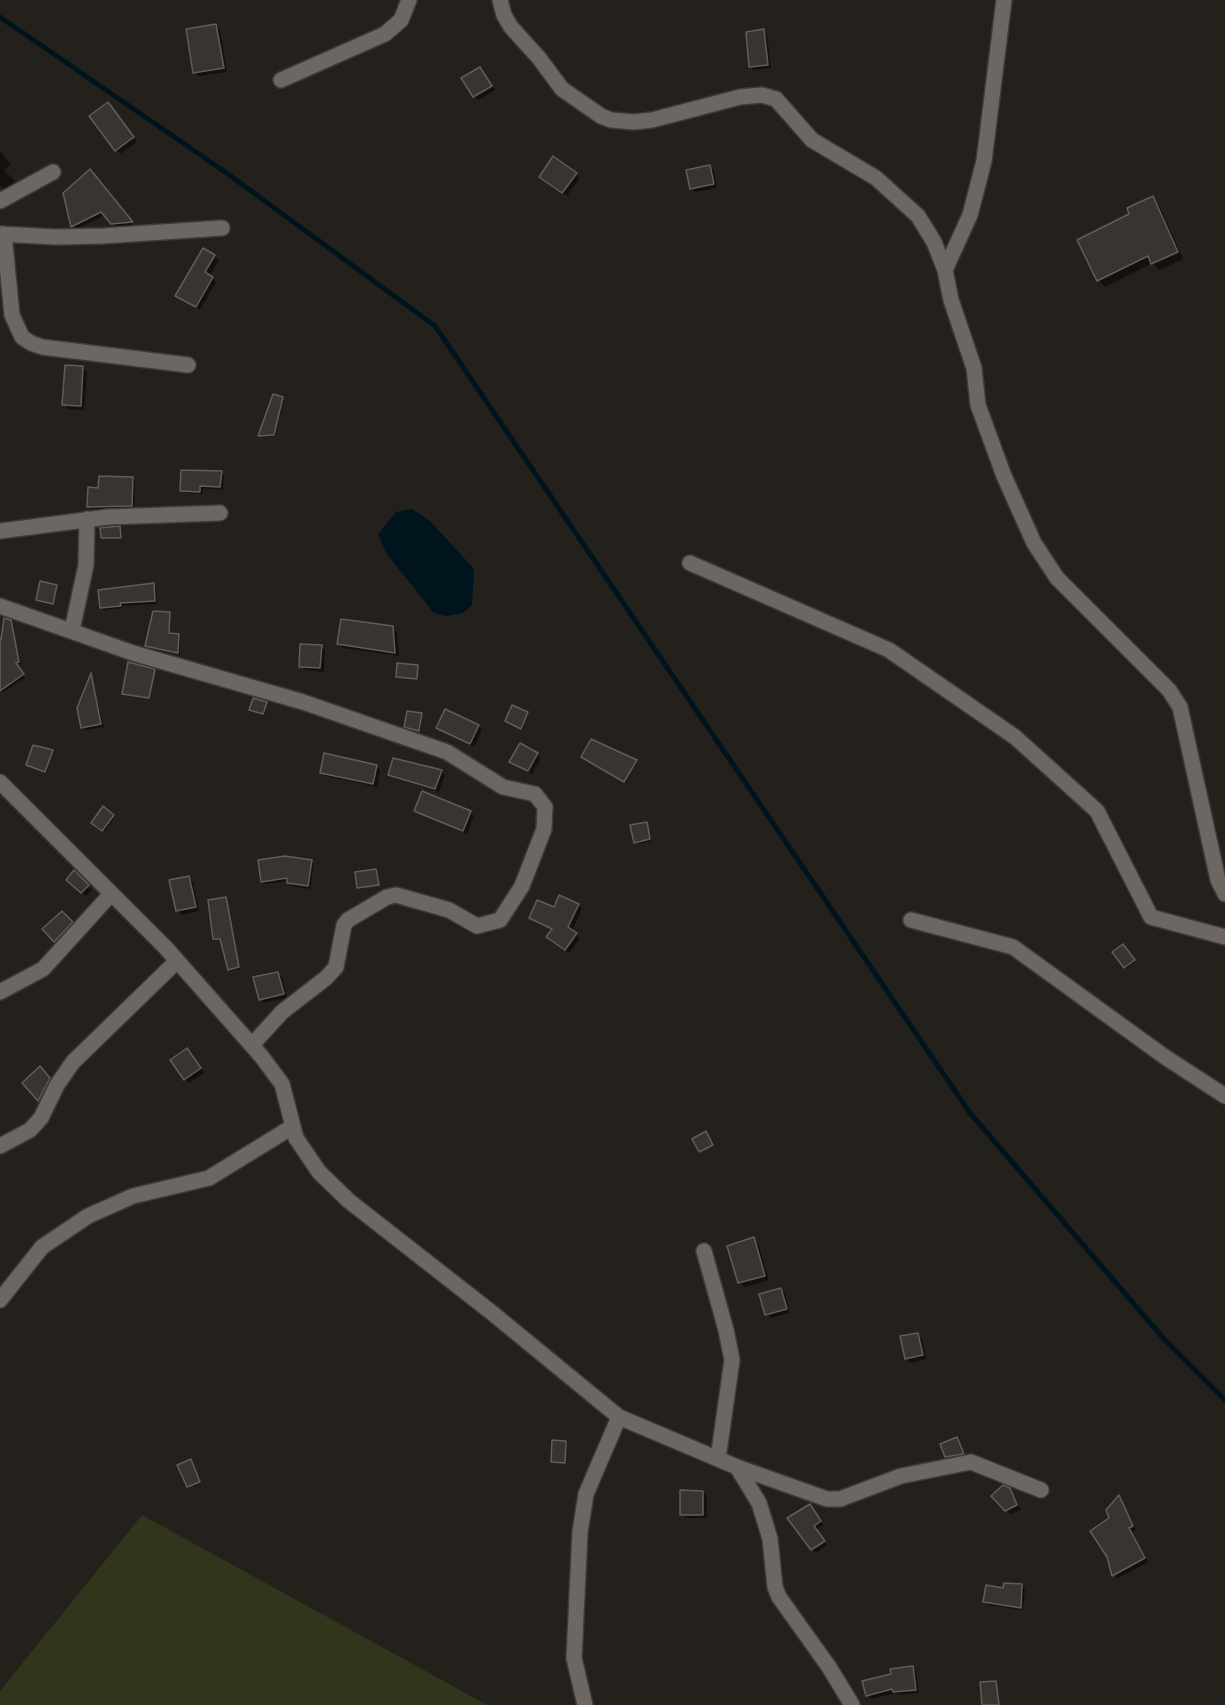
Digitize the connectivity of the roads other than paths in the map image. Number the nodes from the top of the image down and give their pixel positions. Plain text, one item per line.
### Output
1 (409, 0) edge
2 (500, 0) edge
3 (1004, 0) edge
4 (281, 80) dead end
5 (53, 172) dead end
6 (0, 201) edge
7 (222, 228) dead end
8 (2, 234) edge
9 (945, 270) junction
10 (188, 365) dead end
11 (220, 513) dead end
12 (87, 519) junction
13 (0, 531) edge
14 (690, 563) dead end
15 (0, 606) edge
16 (72, 630) junction
17 (0, 782) edge
18 (111, 894) junction
19 (1225, 894) edge
20 (911, 920) dead end
21 (1225, 937) edge
22 (177, 961) junction
23 (0, 992) edge
24 (252, 1045) junction
25 (1225, 1096) edge
26 (292, 1127) junction
27 (0, 1146) edge
28 (704, 1251) dead end
29 (0, 1300) edge
30 (619, 1417) junction
31 (717, 1459) junction
32 (737, 1467) junction
33 (1041, 1490) dead end
34 (585, 1705) edge
35 (852, 1705) edge

1 - 4 street
2 - 9 street
3 - 9 street
5 - 6 street
7 - 8 street
8 - 10 street
9 - 19 street
11 - 12 street
12 - 13 street
12 - 16 street
14 - 21 street
15 - 16 street
16 - 24 street
17 - 18 street
18 - 22 street
18 - 23 street
20 - 25 street
22 - 24 street
22 - 27 street
24 - 26 street
26 - 29 street
26 - 30 street
28 - 31 street
30 - 31 street
30 - 34 street
31 - 32 street
32 - 33 street
32 - 35 street

